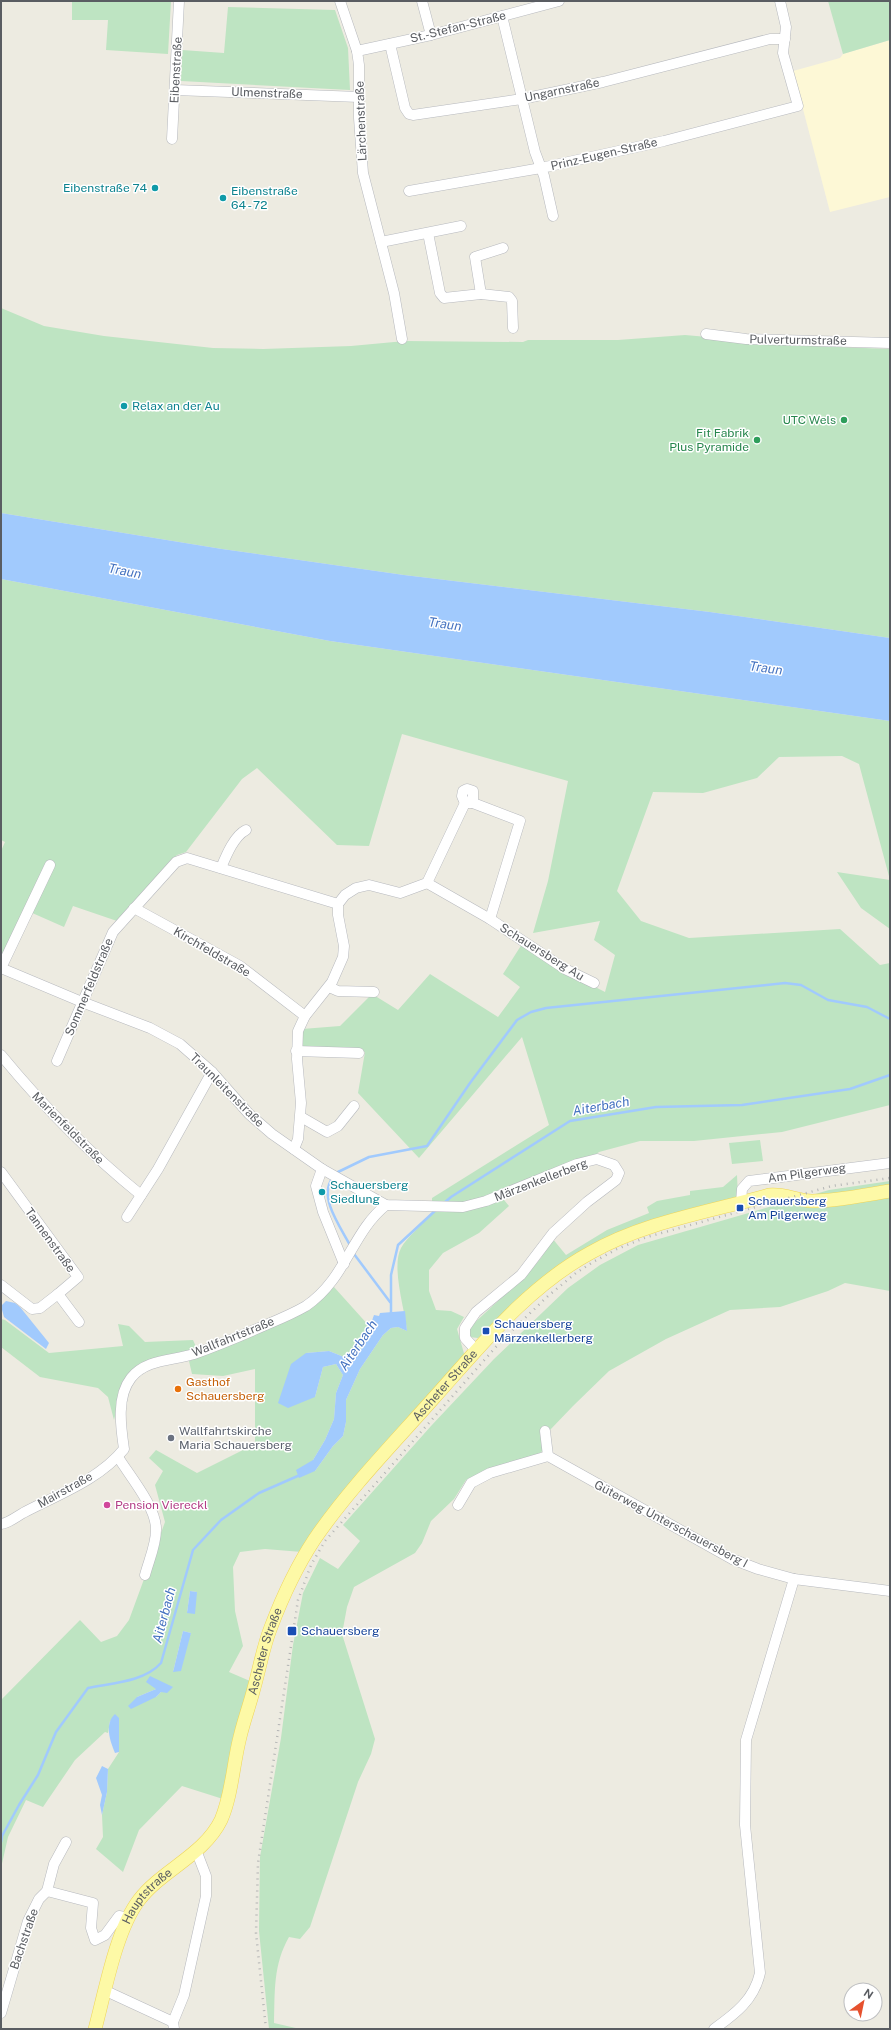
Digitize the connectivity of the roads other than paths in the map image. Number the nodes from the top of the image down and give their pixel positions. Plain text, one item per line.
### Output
1 (179, 1) edge
2 (340, 1) edge
3 (422, 1) edge
4 (559, 1) edge
5 (780, 1) edge
6 (502, 16) junction
7 (431, 34) junction
8 (785, 39) junction
9 (390, 44) junction
10 (357, 51) junction
11 (176, 90) junction
12 (359, 97) junction
13 (522, 99) junction
14 (172, 139) dead end
15 (541, 168) junction
16 (409, 191) dead end
17 (553, 216) dead end
18 (461, 226) dead end
19 (428, 233) junction
20 (381, 242) junction
21 (503, 248) dead end
22 (481, 294) junction
23 (513, 328) dead end
24 (706, 334) dead end
25 (402, 339) dead end
26 (890, 343) edge
27 (246, 830) dead end
28 (50, 865) dead end
29 (221, 868) junction
30 (427, 883) junction
31 (338, 904) junction
32 (134, 908) junction
33 (490, 919) junction
34 (1, 968) edge
35 (594, 983) dead end
36 (329, 987) junction
37 (374, 992) dead end
38 (82, 1002) junction
39 (305, 1016) junction
40 (296, 1051) junction
41 (359, 1053) dead end
42 (1, 1054) edge
43 (57, 1060) dead end
44 (212, 1072) junction
45 (354, 1106) dead end
46 (301, 1117) junction
47 (294, 1149) junction
48 (890, 1162) edge
49 (325, 1171) junction
50 (1, 1172) edge
51 (890, 1191) edge
52 (141, 1195) junction
53 (741, 1203) junction
54 (386, 1205) junction
55 (449, 1208) joint
56 (127, 1216) dead end
57 (346, 1261) junction
58 (1, 1286) edge
59 (58, 1294) junction
60 (79, 1322) dead end
61 (476, 1350) junction
62 (545, 1431) dead end
63 (121, 1453) junction
64 (550, 1457) junction
65 (458, 1505) dead end
66 (1, 1524) edge
67 (145, 1575) dead end
68 (794, 1579) junction
69 (890, 1591) edge
70 (230, 1784) joint
71 (66, 1842) dead end
72 (196, 1850) junction
73 (47, 1891) junction
74 (129, 1918) junction
75 (106, 1991) junction
76 (1, 2013) edge
77 (173, 2026) edge
78 (95, 2029) edge
79 (714, 2029) edge

1 - 11 street, Eibenstraße
2 - 10 street, Lärchenstraße
3 - 7 street
4 - 6 street, St.-Stefan-Straße
5 - 8 street
6 - 7 street, St.-Stefan-Straße
6 - 13 street
7 - 9 street, St.-Stefan-Straße
8 - 13 street, Ungarnstraße
8 - 15 street, Prinz-Eugen-Straße
9 - 10 street, St.-Stefan-Straße
9 - 13 street, Ungarnstraße
10 - 12 street, Lärchenstraße
11 - 12 street, Ulmenstraße
11 - 14 street, Eibenstraße
12 - 20 street, Lärchenstraße
13 - 15 street
15 - 16 street, Prinz-Eugen-Straße
15 - 17 street
18 - 19 street
19 - 20 street
19 - 22 street
20 - 25 street, Lärchenstraße
21 - 22 street
22 - 23 street
24 - 26 street, Pulverturmstraße
27 - 29 street
28 - 34 street
29 - 31 street, Sommerfeldstraße
29 - 32 street, Sommerfeldstraße
30 - 31 street
30 - 33 street, Schauersberg Au
30 - 33 street, Schauersberg Au
31 - 36 street
32 - 38 street, Sommerfeldstraße
32 - 39 street, Kirchfeldstraße
33 - 35 street, Schauersberg Au
34 - 38 street, Traunleitenstraße
36 - 37 street
36 - 39 street
38 - 43 street, Sommerfeldstraße
38 - 44 street, Traunleitenstraße
39 - 40 street
40 - 41 street
40 - 46 street
42 - 52 street, Marienfeldstraße
44 - 47 street, Traunleitenstraße
44 - 52 street
45 - 46 street
46 - 47 street
47 - 49 street, Traunleitenstraße
48 - 53 street, Am Pilgerweg
49 - 54 street, Traunleitenstraße
49 - 57 street
50 - 59 street, Tannenstraße
51 - 53 main road, Ascheter Straße
52 - 56 street
53 - 61 main road, Ascheter Straße
54 - 55 street, Traunleitenstraße
54 - 57 street, Wallfahrtstraße
55 - 61 street, Märzenkellerberg
57 - 63 street, Wallfahrtstraße
58 - 59 street
59 - 60 street
61 - 70 main road, Ascheter Straße
62 - 64 street
63 - 66 street, Mairstraße
63 - 67 street, Wallfahrtstraße
64 - 65 street
64 - 68 street, Güterweg Unterschauersberg I
68 - 69 street, Güterweg Unterschauersberg I
68 - 79 street
70 - 72 main road, Hauptstraße
71 - 73 street, Bachstraße
72 - 74 main road, Hauptstraße
72 - 77 street
73 - 74 street
73 - 76 street, Bachstraße
74 - 75 main road, Hauptstraße
75 - 77 street
75 - 78 main road, Hauptstraße

